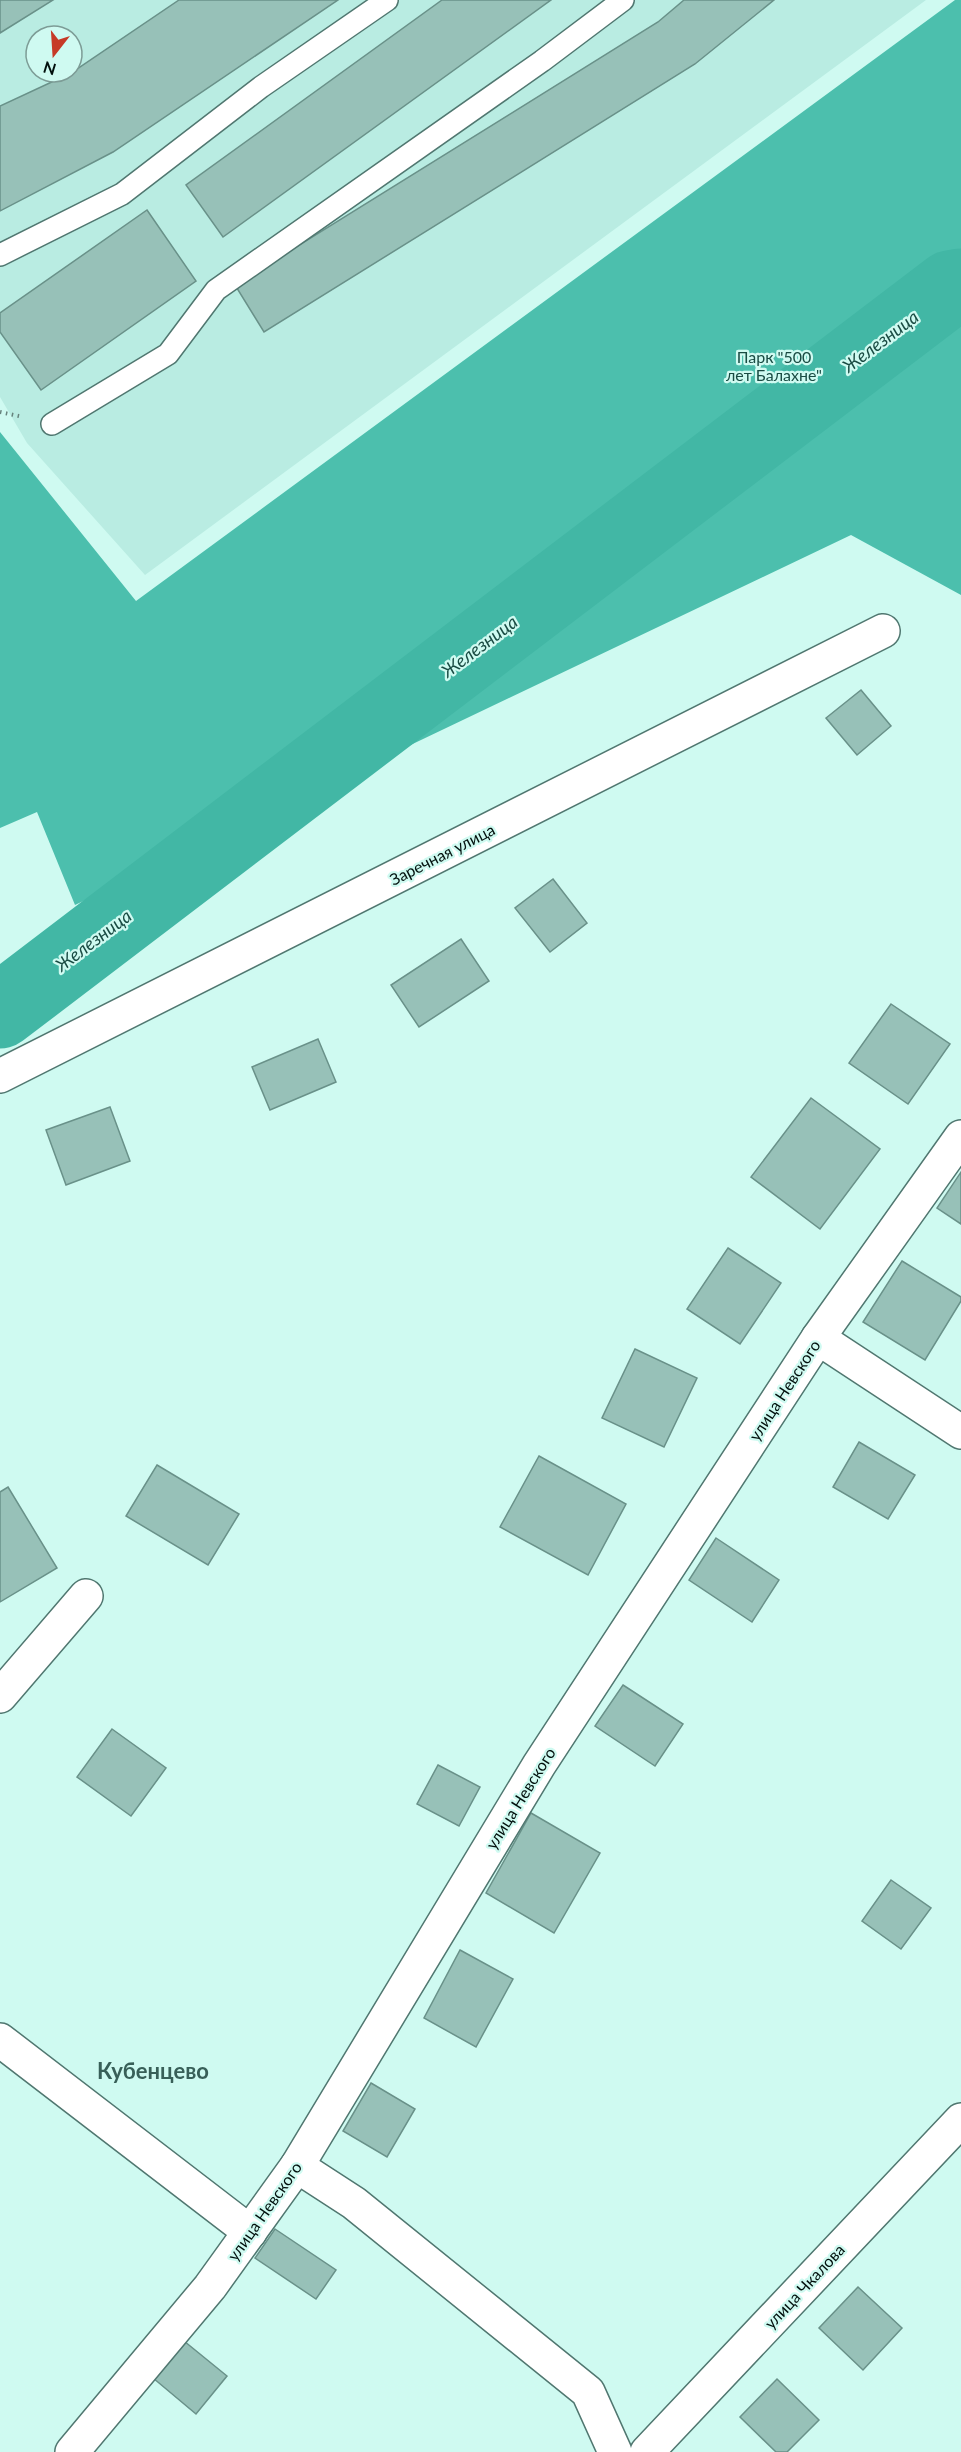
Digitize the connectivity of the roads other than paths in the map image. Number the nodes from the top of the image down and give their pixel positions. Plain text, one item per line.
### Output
1 (387, 0) edge
2 (623, 0) edge
3 (0, 255) edge
4 (52, 424) dead end
5 (883, 631) dead end
6 (0, 1076) edge
7 (961, 1137) edge
8 (818, 1338) junction
9 (961, 1432) edge
10 (86, 1596) dead end
11 (0, 1696) edge
12 (0, 2040) edge
13 (961, 2120) edge
14 (297, 2166) junction
15 (250, 2232) junction
16 (72, 2452) edge
17 (615, 2452) edge
18 (647, 2452) edge

1 - 3 lane
2 - 4 lane
5 - 6 street, Заречная улица
7 - 8 street, улица Невского
8 - 9 street
8 - 14 street, улица Невского
10 - 11 street
12 - 15 street
13 - 18 street, улица Чкалова
14 - 15 street, улица Невского
14 - 17 street
15 - 16 street, улица Невского

